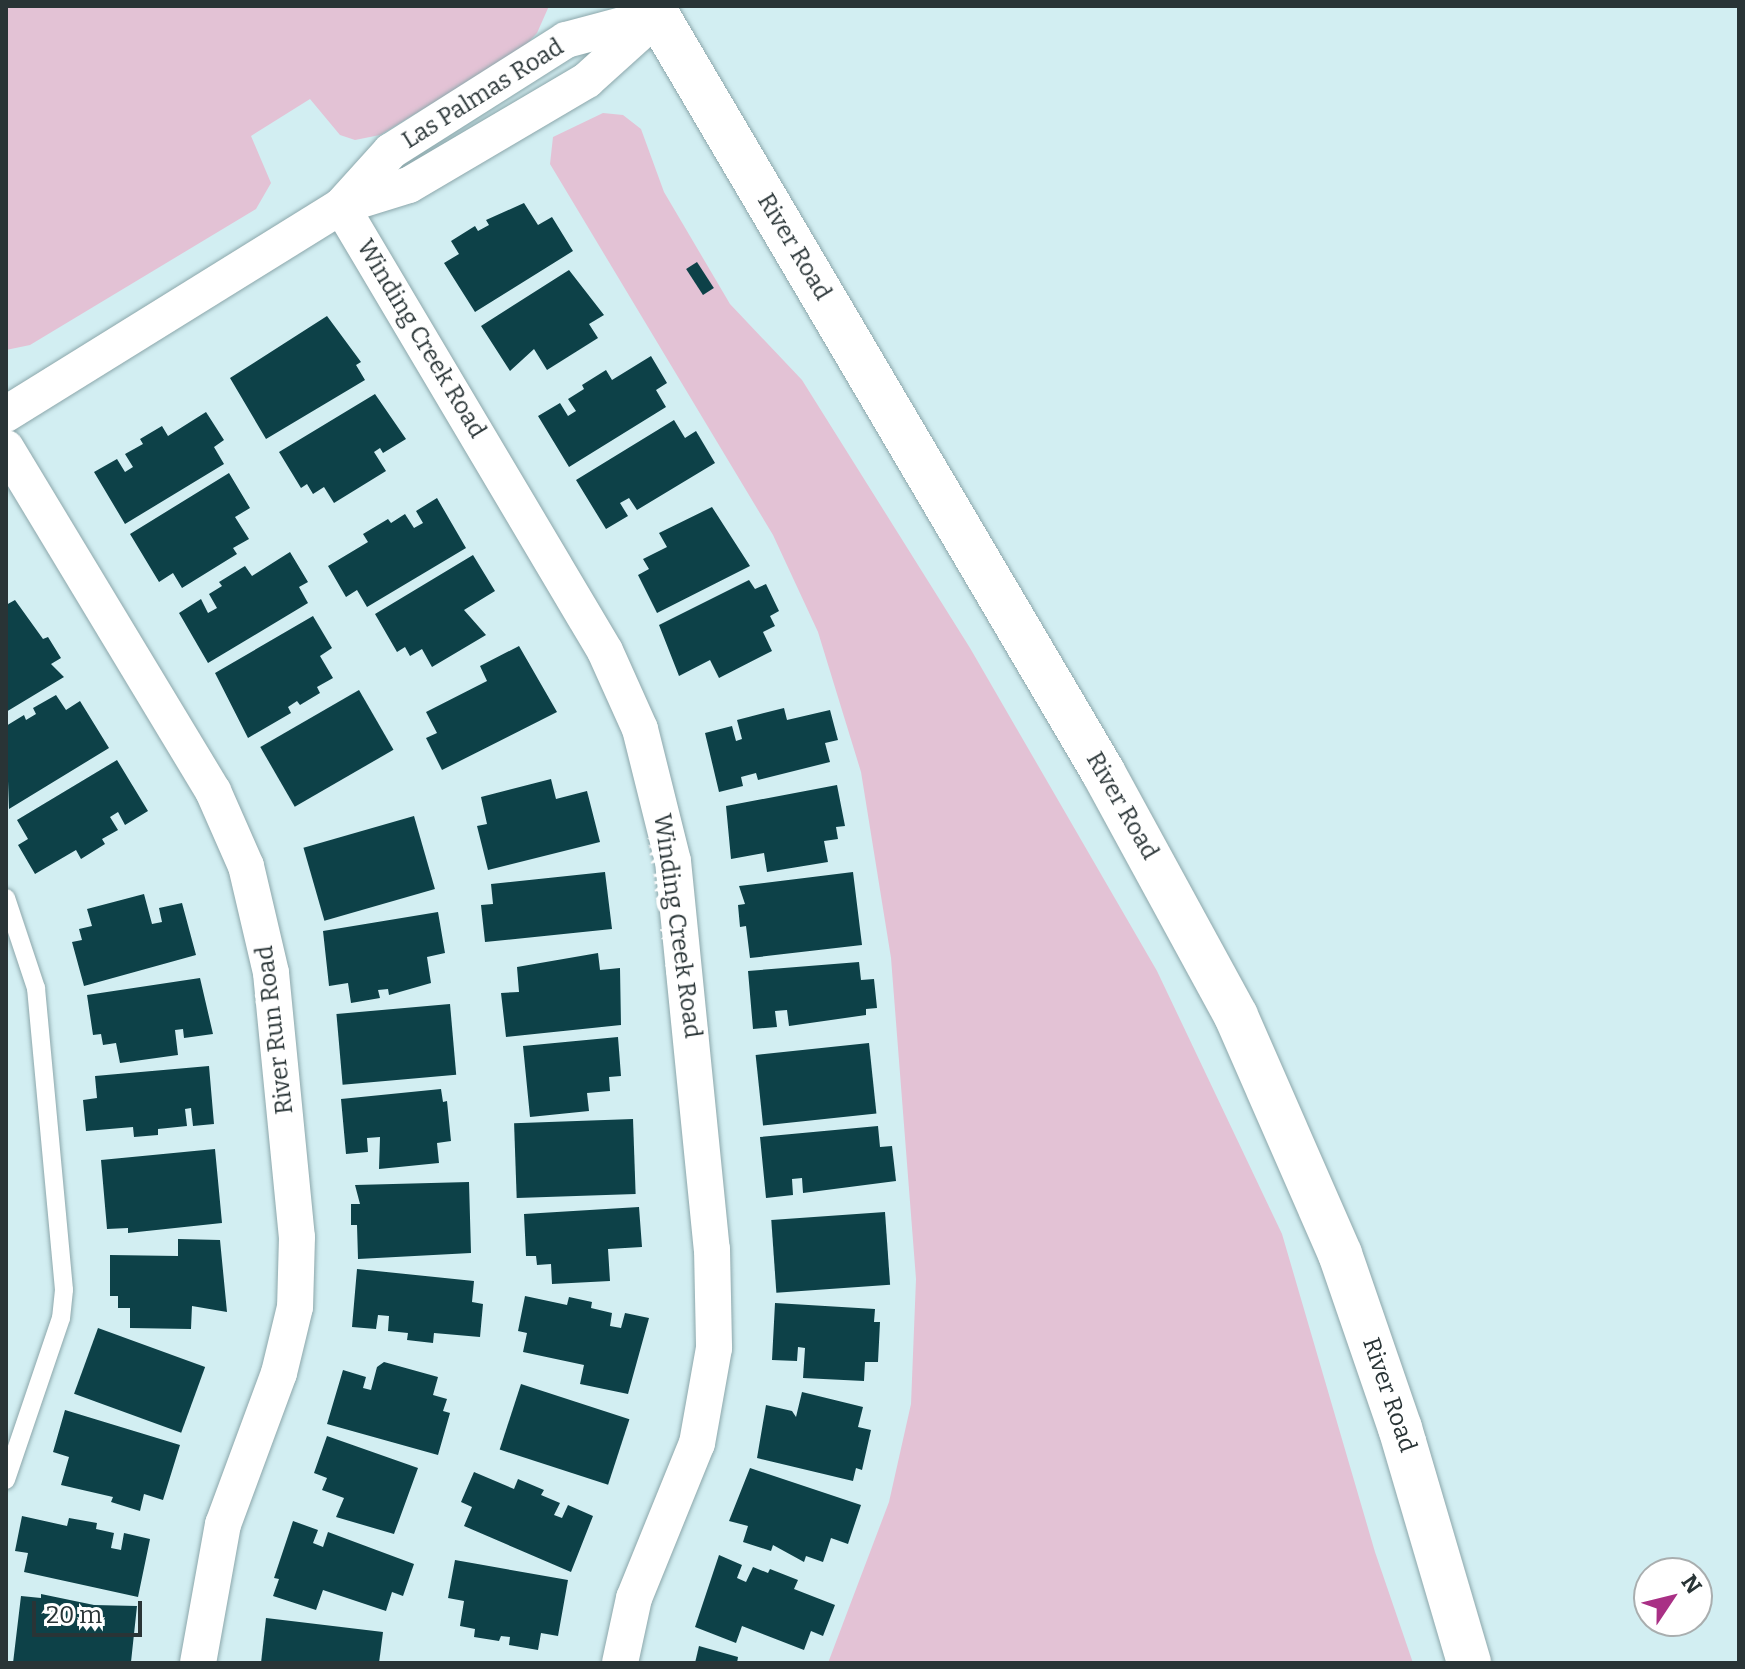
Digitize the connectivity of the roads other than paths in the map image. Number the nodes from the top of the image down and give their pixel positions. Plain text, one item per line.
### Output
1 (655, 11) edge
2 (341, 206) junction
3 (6, 414) edge
4 (6, 448) edge
5 (6, 898) edge
6 (6, 1480) edge
7 (198, 1663) edge
8 (620, 1663) edge
9 (1469, 1663) edge

1 - 2 street, Las Palmas Road
1 - 9 main road, River Road
2 - 3 street, Las Palmas Road
2 - 8 street, Winding Creek Road
4 - 7 street, River Run Road
5 - 6 lane

